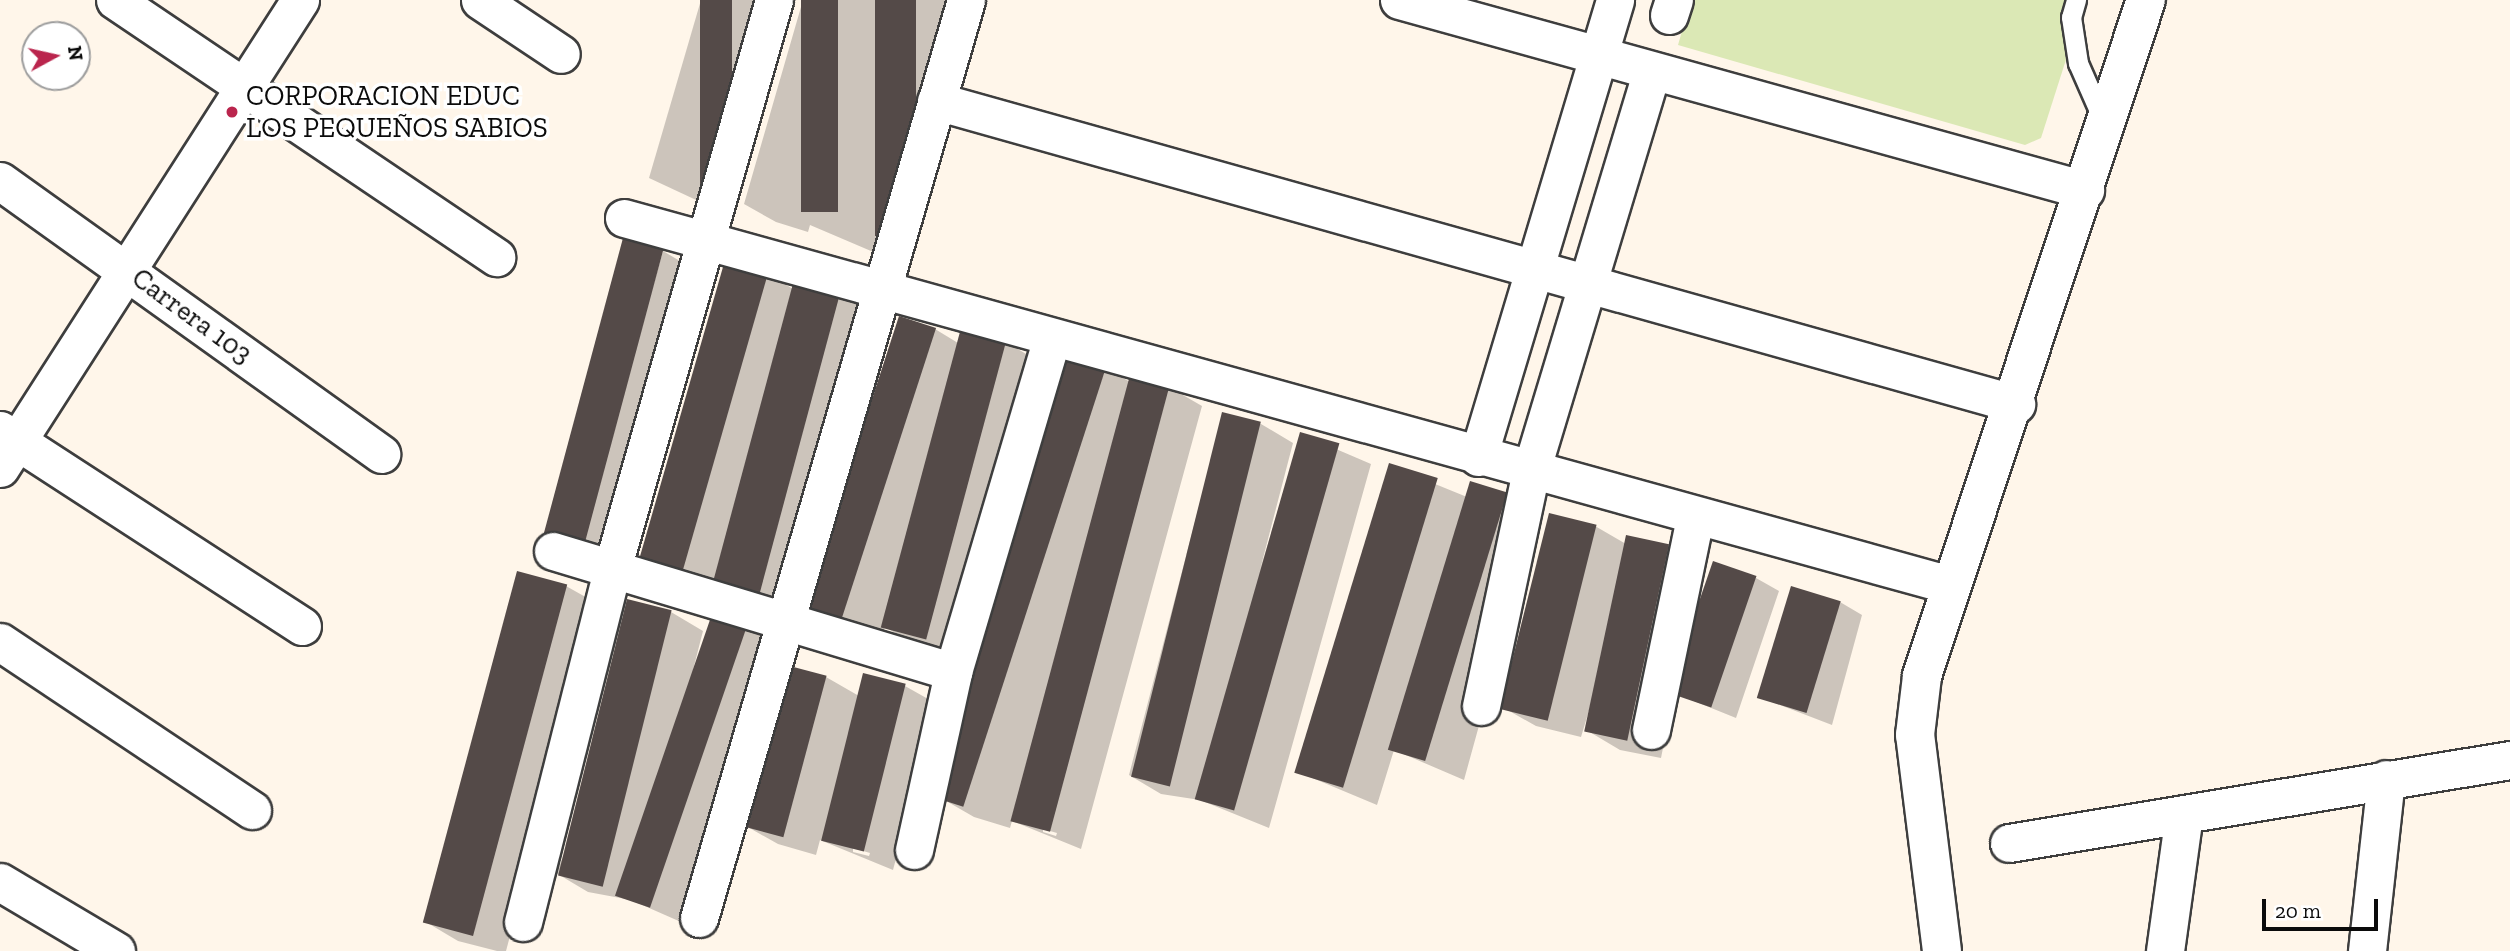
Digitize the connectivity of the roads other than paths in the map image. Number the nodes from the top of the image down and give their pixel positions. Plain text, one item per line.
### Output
1 (115, 0) edge
2 (300, 0) edge
3 (480, 0) edge
4 (774, 0) edge
5 (966, 0) edge
6 (1399, 0) edge
7 (1615, 0) edge
8 (2076, 0) edge
9 (2146, 0) edge
10 (561, 54) dead end
11 (1598, 56) junction
12 (1652, 71) junction
13 (245, 83) junction
14 (936, 101) junction
15 (2105, 125) junction
16 (0, 181) edge
17 (2085, 190) junction
18 (624, 218) dead end
19 (703, 240) junction
20 (496, 257) dead end
21 (126, 268) junction
22 (1535, 268) junction
23 (1588, 284) junction
24 (881, 290) junction
25 (1052, 338) junction
26 (2016, 404) junction
27 (5, 446) edge
28 (381, 454) dead end
29 (1478, 457) junction
30 (1531, 471) junction
31 (1696, 517) junction
32 (554, 551) dead end
33 (612, 569) junction
34 (1950, 585) junction
35 (785, 621) junction
36 (302, 626) dead end
37 (0, 642) edge
38 (953, 672) junction
39 (1480, 706) dead end
40 (1651, 730) dead end
41 (2510, 760) edge
42 (2386, 779) junction
43 (252, 810) dead end
44 (2184, 814) junction
45 (2009, 843) dead end
46 (914, 850) dead end
47 (0, 882) edge
48 (699, 918) dead end
49 (523, 922) dead end
50 (116, 951) edge
51 (1942, 951) edge
52 (2165, 951) edge
53 (2367, 951) edge

1 - 13 street
2 - 13 street
3 - 10 street
4 - 19 street
5 - 14 street
6 - 11 street
7 - 11 street
8 - 15 lane
9 - 15 street
11 - 12 street
11 - 22 street
12 - 17 street
12 - 23 street
13 - 20 street
13 - 21 street
14 - 22 street
14 - 24 street
15 - 17 street
16 - 21 street, Carrera 103
17 - 26 street
18 - 19 street
19 - 24 street
19 - 33 street
21 - 27 street
21 - 28 street, Carrera 103
22 - 23 street
22 - 29 street
23 - 26 street
23 - 30 street
24 - 25 street
24 - 35 street
25 - 29 street
25 - 38 street
26 - 34 street
27 - 36 street
29 - 30 street
30 - 31 street
30 - 39 street
31 - 34 street
31 - 40 street
32 - 33 street
33 - 35 street
33 - 49 street
34 - 51 street
35 - 38 street
35 - 48 street
37 - 43 street
38 - 46 street
41 - 42 street
42 - 44 street
42 - 53 street
44 - 45 street
44 - 52 street
47 - 50 street

